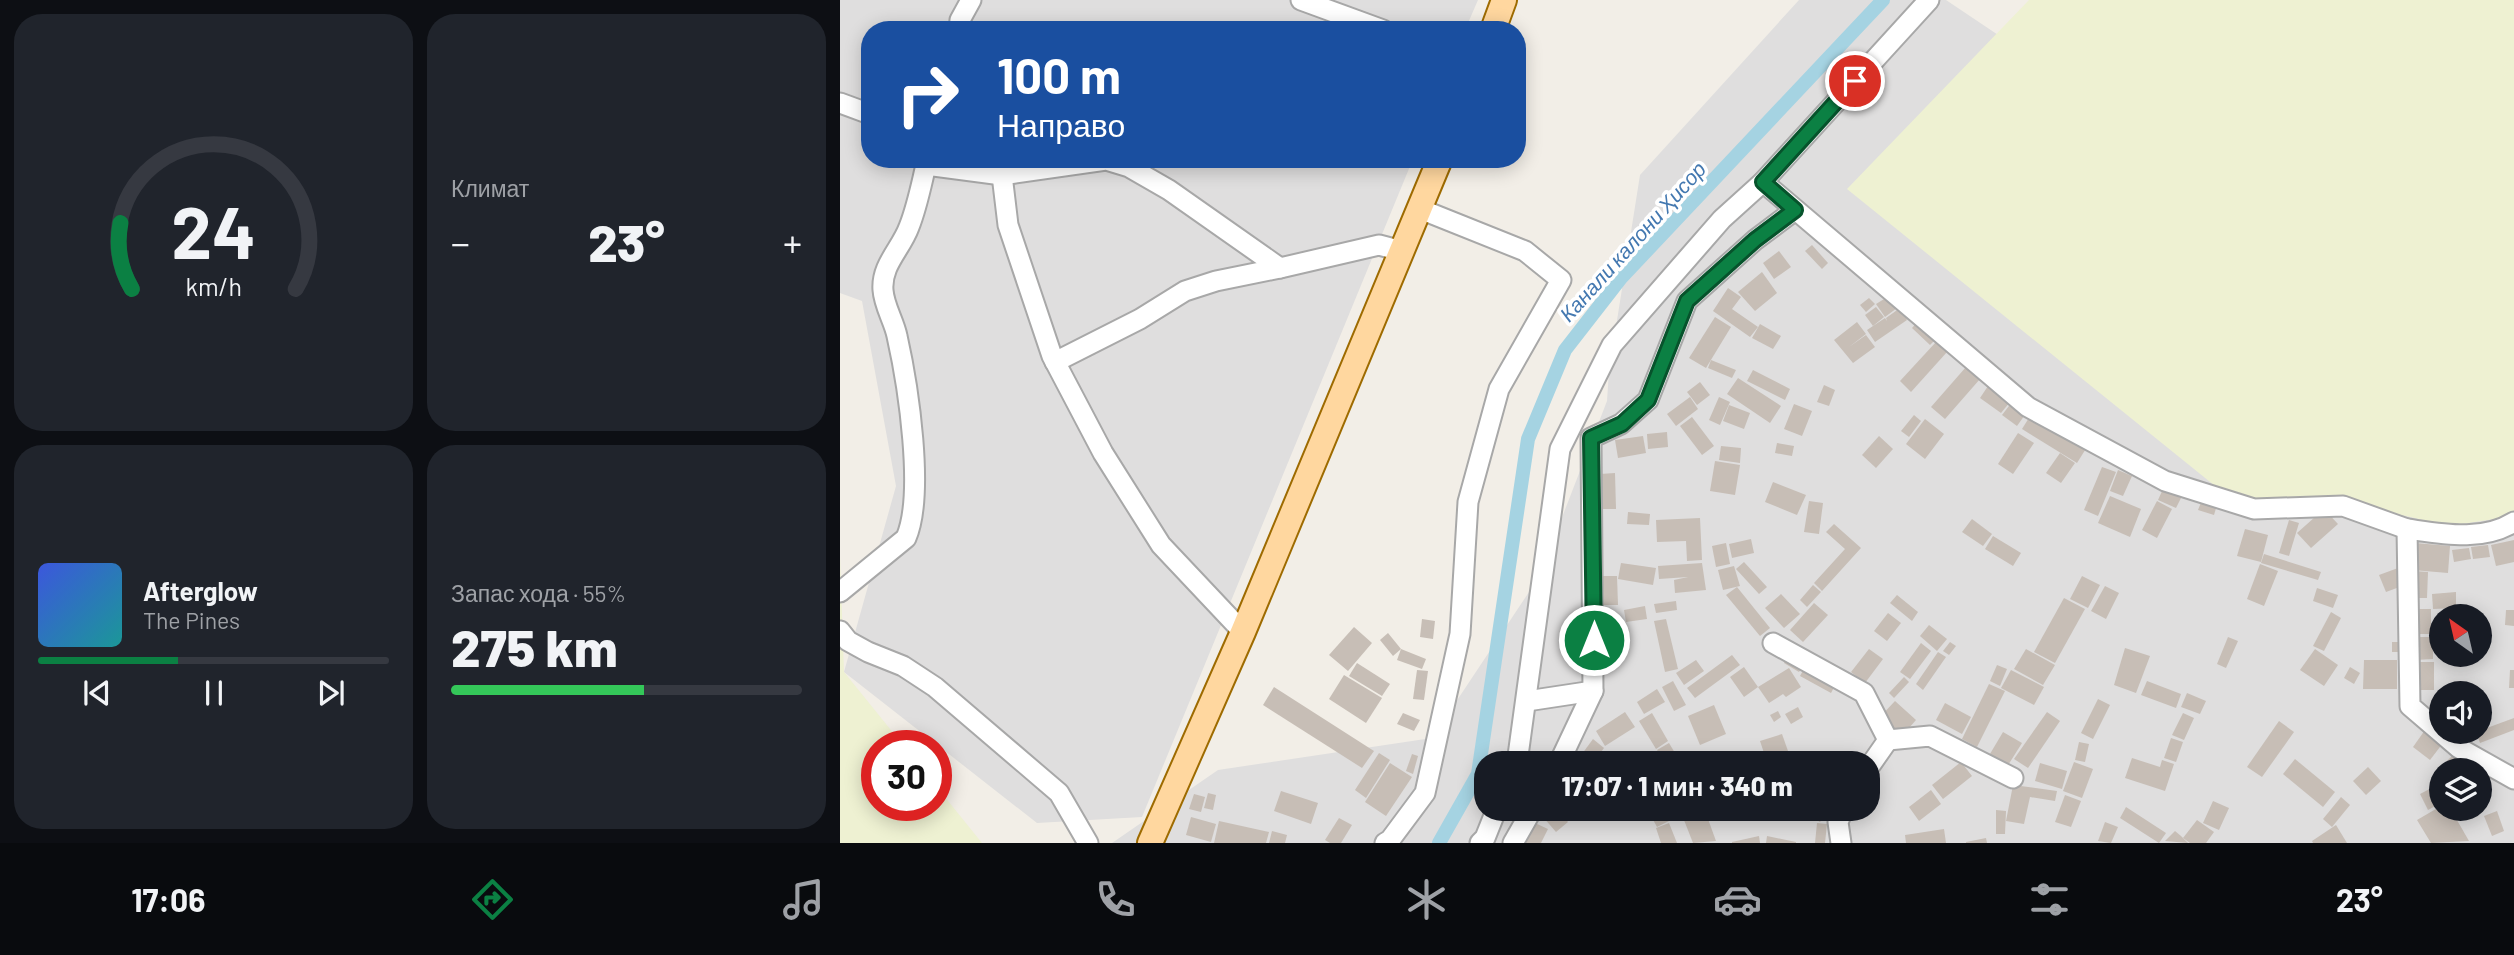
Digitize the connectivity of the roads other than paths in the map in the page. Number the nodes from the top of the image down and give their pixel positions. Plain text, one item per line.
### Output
1 (971, 0) edge
2 (1301, 0) edge
3 (1504, 0) edge
4 (1929, 0) edge
5 (960, 21) edge
6 (1358, 21) edge
7 (1496, 21) edge
8 (840, 103) edge
9 (861, 111) edge
10 (923, 168) edge
11 (960, 168) edge
12 (1051, 168) edge
13 (1131, 168) edge
14 (1436, 168) edge
15 (1002, 175) junction
16 (1763, 182) junction
17 (1420, 209) junction
18 (1795, 210) junction
19 (1402, 251) junction
20 (1280, 268) junction
21 (1055, 362) junction
22 (2514, 522) edge
23 (2407, 529) junction
24 (840, 592) edge
25 (840, 631) edge
26 (1243, 632) junction
27 (1773, 643) dead end
28 (1593, 691) junction
29 (1527, 701) junction
30 (1888, 740) junction
31 (1519, 751) edge
32 (1565, 751) edge
33 (1880, 751) edge
34 (2013, 778) dead end
35 (2514, 779) edge
36 (1492, 821) edge
37 (1526, 821) edge
38 (1838, 821) edge
39 (1088, 843) edge
40 (1150, 843) edge
41 (1385, 843) edge
42 (1480, 843) edge
43 (1513, 843) edge
44 (1841, 843) edge

1 - 5 street
2 - 6 street
3 - 7 main road
4 - 16 street
8 - 9 street
10 - 24 street
11 - 15 street
12 - 15 street
13 - 20 street
14 - 17 main road
15 - 21 street
16 - 18 street
16 - 29 street
17 - 19 main road
17 - 41 street
18 - 23 street
18 - 28 street
19 - 20 street
19 - 26 main road
20 - 21 street
21 - 26 street
22 - 23 street
23 - 35 street
25 - 39 street
26 - 40 main road
27 - 30 street
28 - 29 street
28 - 32 street
29 - 31 street
30 - 33 street
30 - 34 street
36 - 42 street
37 - 43 street
38 - 44 street

